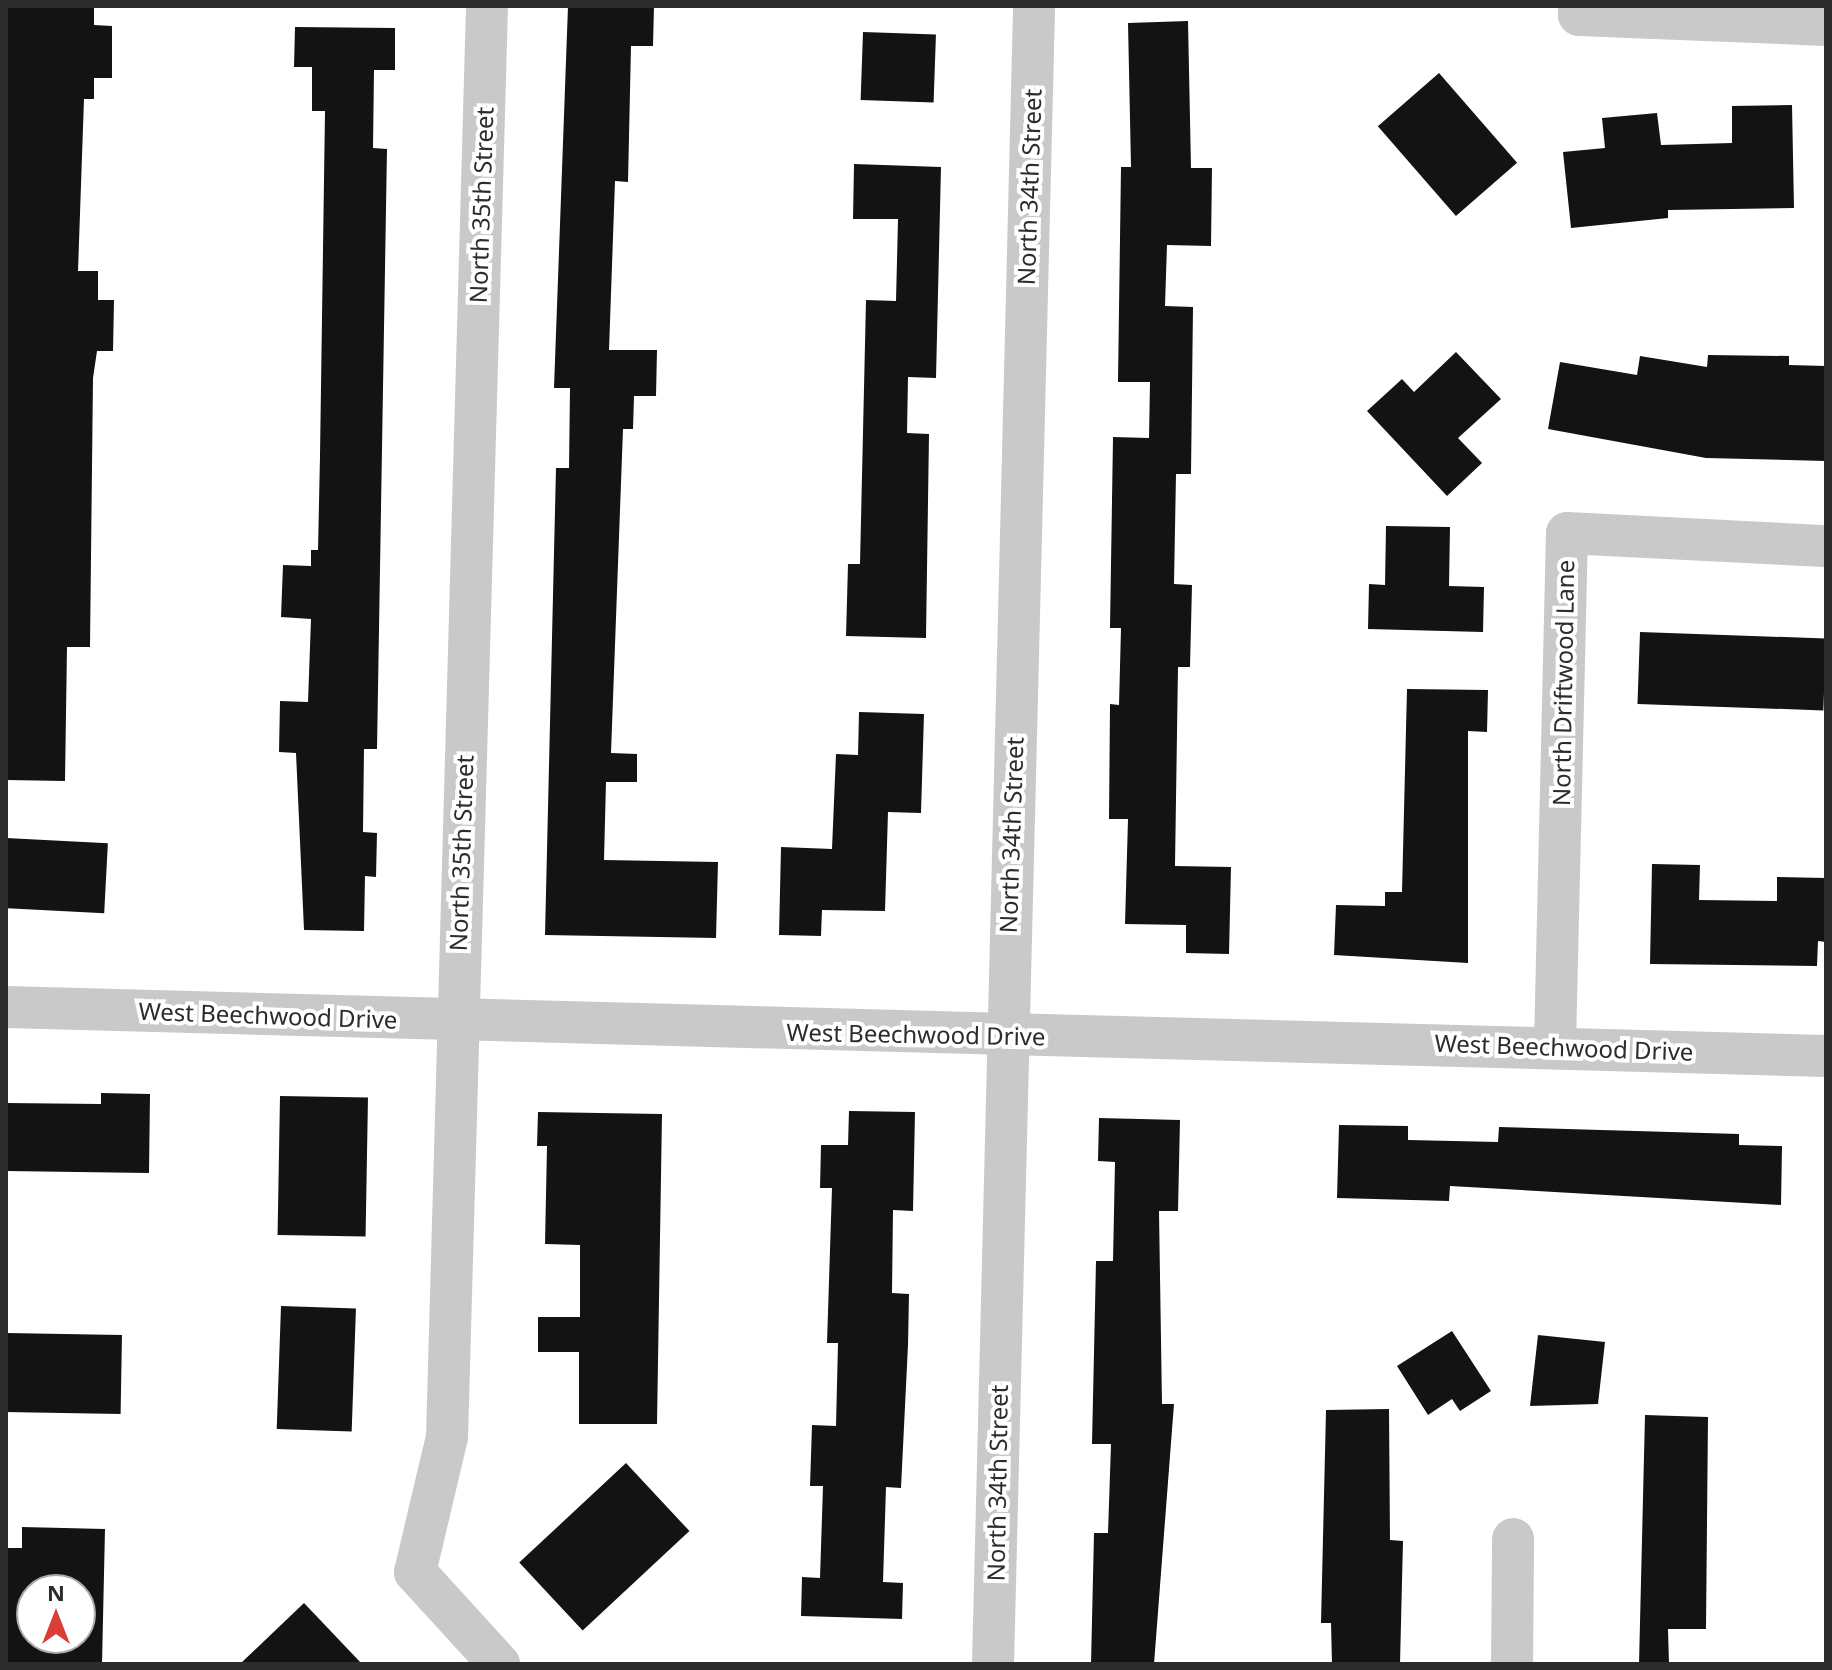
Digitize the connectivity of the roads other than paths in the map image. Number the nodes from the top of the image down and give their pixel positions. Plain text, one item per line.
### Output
1 (487, 6) edge
2 (1034, 6) edge
3 (1579, 10) edge
4 (1826, 25) edge
5 (1826, 546) edge
6 (6, 1007) edge
7 (455, 1022) junction
8 (1006, 1037) junction
9 (1555, 1045) junction
10 (1826, 1056) edge
11 (1513, 1539) dead end
12 (499, 1664) edge
13 (993, 1664) edge
14 (1512, 1664) edge

1 - 7 street, North 35th Street
2 - 8 street, North 34th Street
3 - 4 street
5 - 9 street, North Driftwood Lane
6 - 7 street, West Beechwood Drive
7 - 8 street, West Beechwood Drive
7 - 12 street, North 35th Street
8 - 9 street, West Beechwood Drive
8 - 13 street, North 34th Street
9 - 10 street, West Beechwood Drive
11 - 14 street

